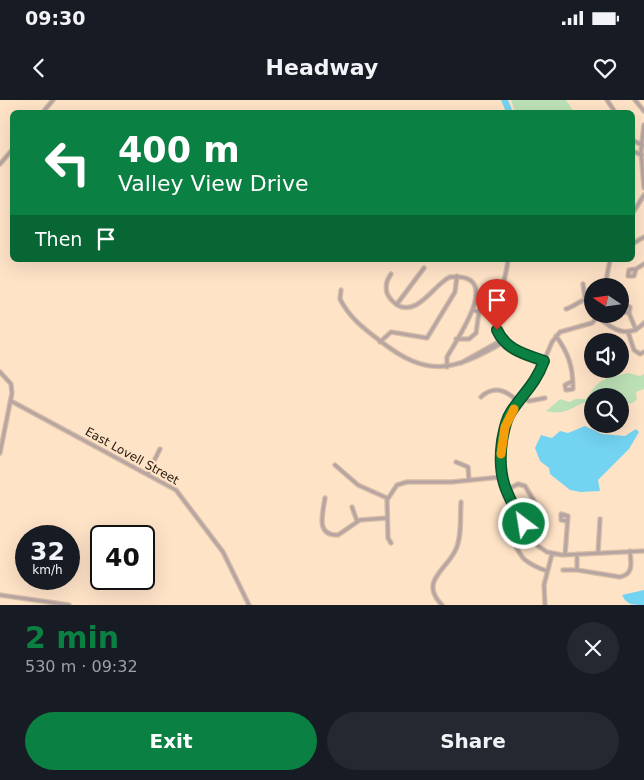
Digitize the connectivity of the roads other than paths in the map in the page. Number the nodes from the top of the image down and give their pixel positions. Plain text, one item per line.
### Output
1 (53, 100) edge
2 (635, 100) edge
3 (45, 110) edge
4 (644, 111) edge
5 (644, 125) edge
6 (643, 145) edge
7 (10, 152) edge
8 (635, 152) edge
9 (642, 155) junction
10 (0, 164) edge
11 (644, 188) edge
12 (644, 195) edge
13 (635, 211) edge
14 (508, 262) edge
15 (610, 262) edge
16 (644, 264) edge
17 (424, 268) dead end
18 (636, 269) dead end
19 (391, 274) dead end
20 (457, 276) junction
21 (607, 278) edge
22 (583, 284) dead end
23 (341, 290) dead end
24 (584, 291) edge
25 (584, 299) edge
26 (397, 304) junction
27 (481, 304) dead end
28 (566, 309) dead end
29 (473, 310) junction
30 (479, 312) junction
31 (629, 313) dead end
32 (588, 323) edge
33 (608, 323) edge
34 (644, 323) edge
35 (636, 330) junction
36 (628, 332) junction
37 (556, 336) junction
38 (456, 339) junction
39 (503, 341) junction
40 (380, 342) junction
41 (644, 352) edge
42 (544, 363) junction
43 (447, 366) junction
44 (0, 372) edge
45 (571, 382) dead end
46 (481, 397) dead end
47 (522, 398) junction
48 (545, 398) dead end
49 (11, 401) junction
50 (518, 402) junction
51 (160, 449) dead end
52 (0, 454) edge
53 (456, 462) dead end
54 (335, 465) dead end
55 (475, 466) dead end
56 (468, 467) junction
57 (148, 474) junction
58 (501, 477) junction
59 (469, 480) junction
60 (505, 491) junction
61 (325, 498) dead end
62 (387, 498) junction
63 (461, 502) dead end
64 (352, 507) dead end
65 (387, 518) junction
66 (600, 519) dead end
67 (357, 521) junction
68 (546, 521) dead end
69 (567, 521) dead end
70 (505, 537) dead end
71 (390, 544) dead end
72 (630, 551) junction
73 (644, 551) edge
74 (598, 553) junction
75 (552, 554) junction
76 (576, 554) junction
77 (565, 555) junction
78 (563, 570) dead end
79 (577, 570) junction
80 (547, 571) junction
81 (0, 595) edge
82 (40, 603) edge
83 (69, 605) edge
84 (249, 605) edge
85 (442, 605) edge
86 (545, 605) edge

1 - 3 street
2 - 4 street
5 - 6 street
6 - 9 street
7 - 10 street
8 - 9 street
9 - 11 street
12 - 13 street
14 - 39 street
15 - 21 street
16 - 18 street
17 - 26 street
19 - 26 street
20 - 26 street
20 - 29 street
20 - 40 street
22 - 24 street
23 - 40 street
25 - 28 street
27 - 30 street
29 - 30 street
29 - 38 street
30 - 38 street
31 - 35 street
32 - 37 street
33 - 36 street
34 - 35 street
35 - 36 street
36 - 41 street
37 - 42 street
37 - 45 street
38 - 43 street
39 - 42 street
39 - 43 street
40 - 43 street
42 - 47 street
44 - 49 street
46 - 50 street
47 - 48 street
47 - 50 street
49 - 52 street
49 - 57 street, East Lovell Street
50 - 58 street
51 - 57 street
53 - 56 street
54 - 62 street
55 - 56 street
56 - 59 street
57 - 84 street, East Lovell Street
58 - 59 street
58 - 60 street
59 - 62 street
60 - 68 street
60 - 75 street
61 - 67 street
62 - 65 street
63 - 85 street
64 - 67 street
65 - 67 street
65 - 71 street
66 - 74 street
69 - 77 street
70 - 80 street
72 - 73 street
72 - 74 street
72 - 79 street
74 - 76 street
75 - 77 street
75 - 80 street
76 - 77 street
76 - 79 street
78 - 79 street
80 - 86 street
81 - 82 street
82 - 83 street

